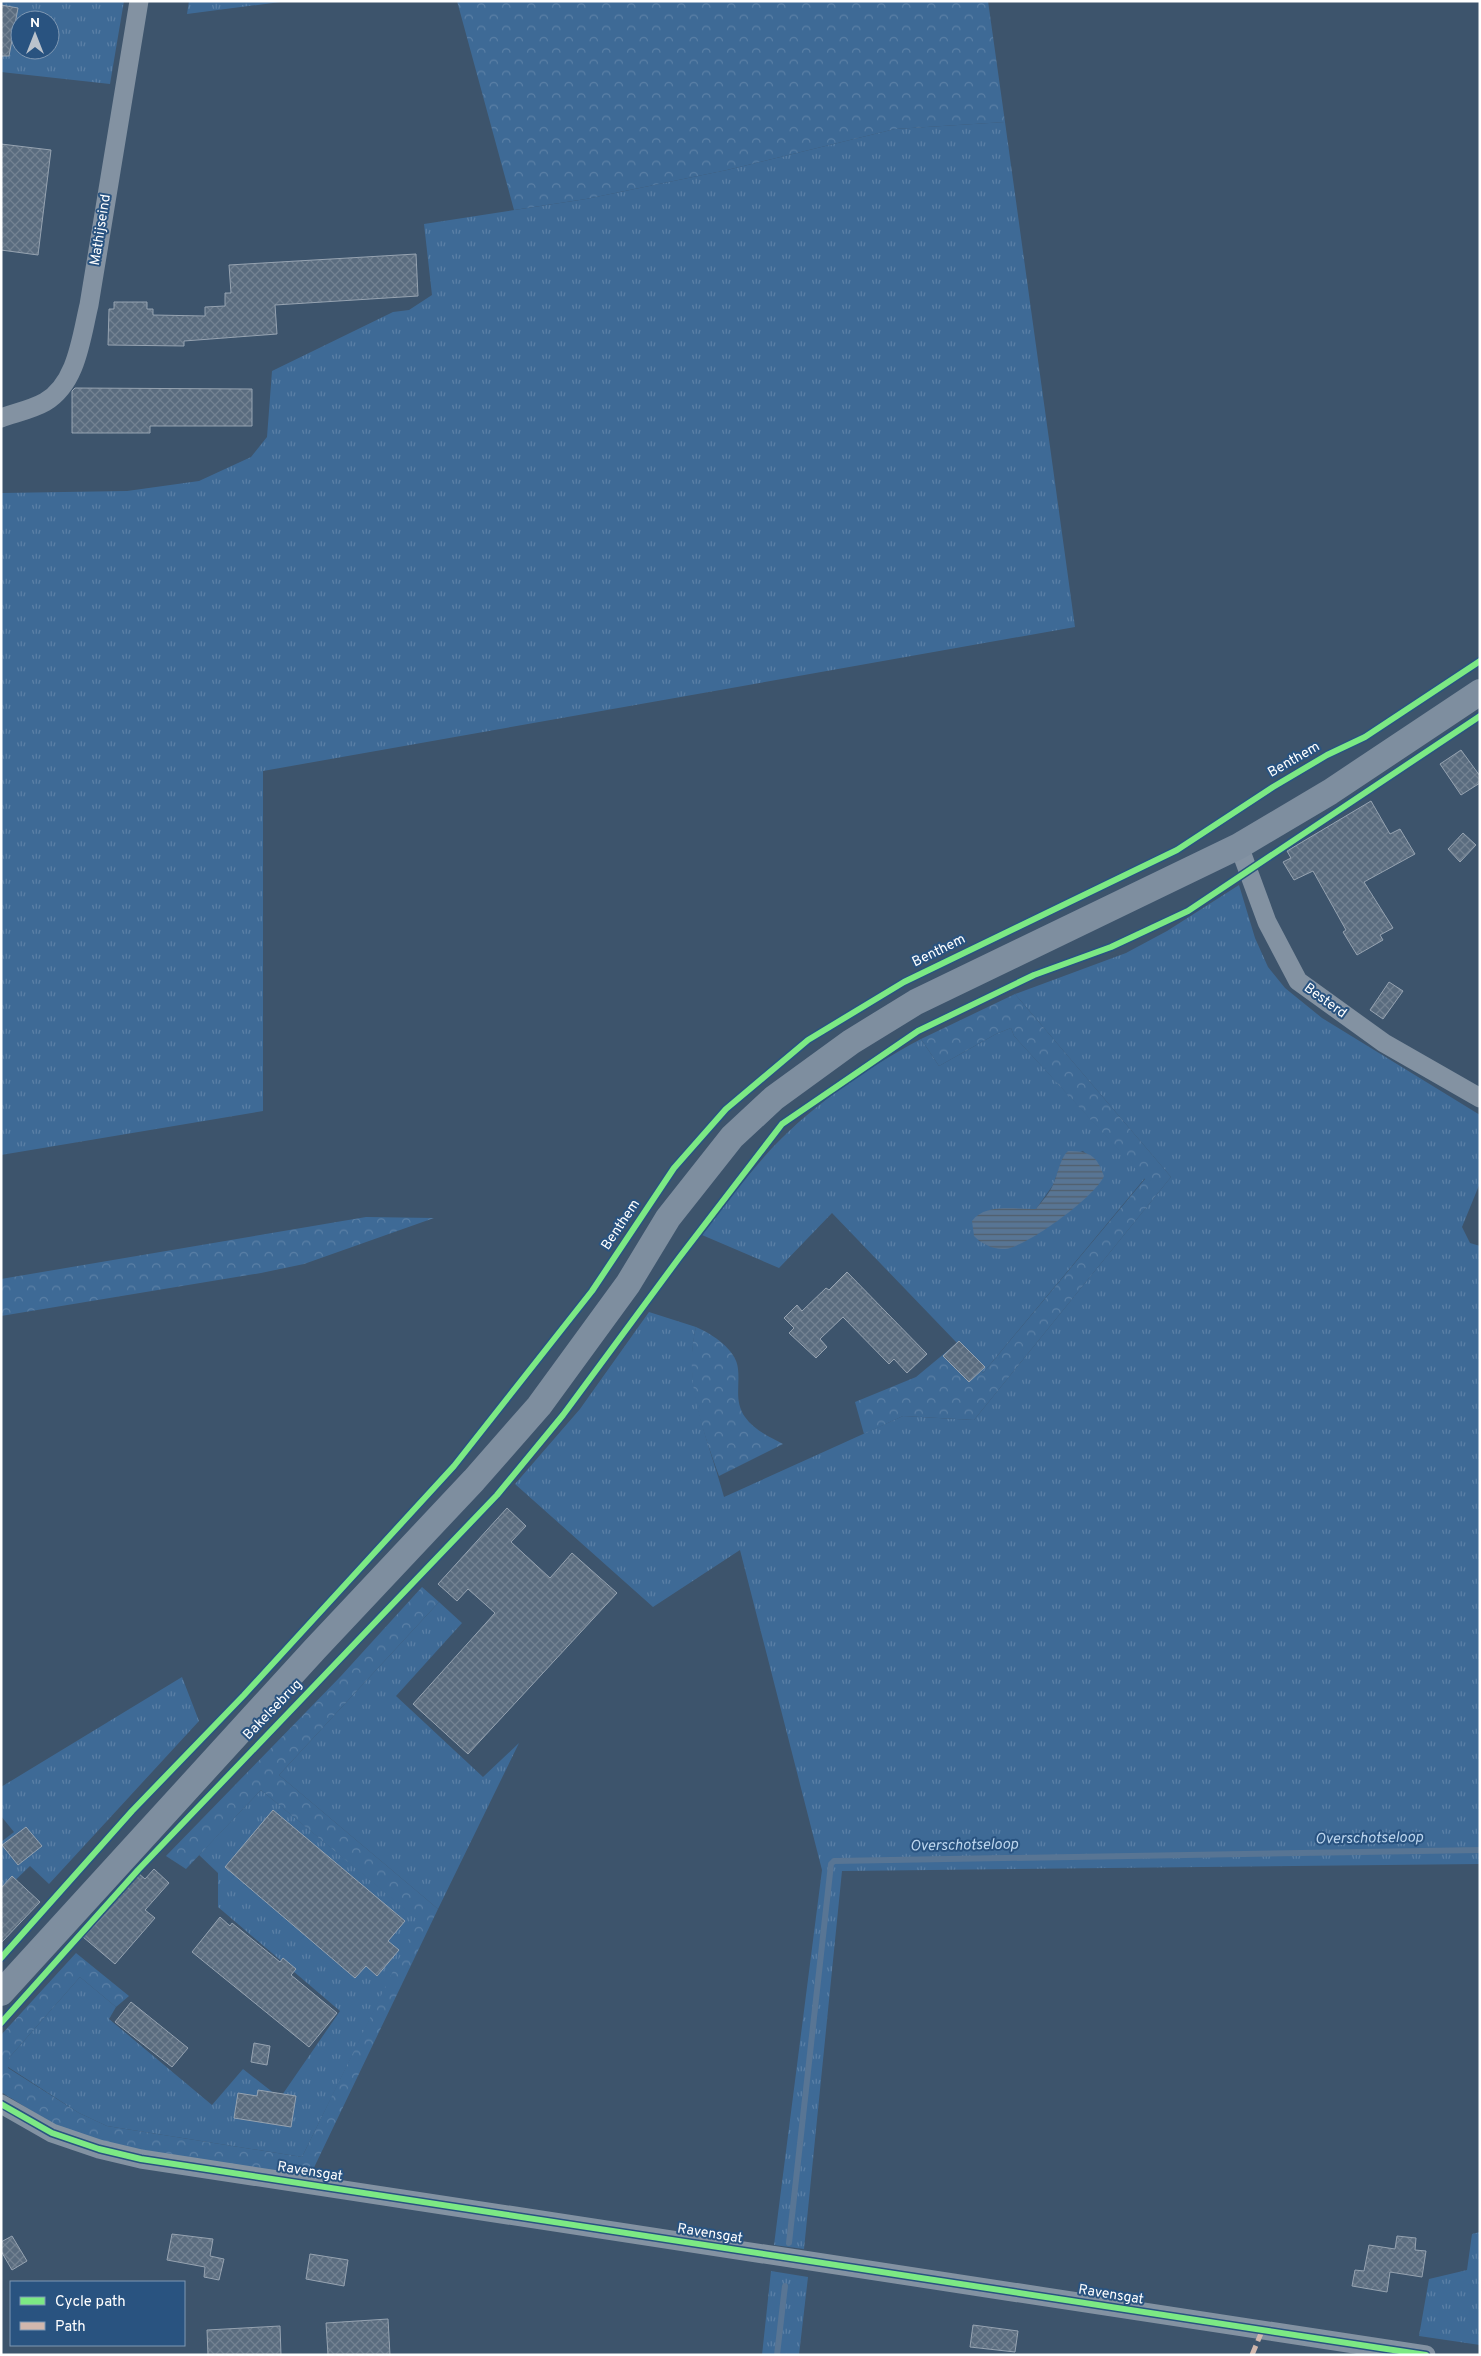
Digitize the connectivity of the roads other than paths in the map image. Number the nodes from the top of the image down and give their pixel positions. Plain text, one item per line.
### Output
1 (139, 1) edge
2 (1, 418) edge
3 (1480, 692) edge
4 (1239, 846) junction
5 (1480, 1098) edge
6 (1, 1992) edge
7 (1, 2104) edge
8 (1426, 2355) edge

1 - 2 street, Mathijseind
3 - 4 main road
4 - 5 street, Besterd
4 - 6 main road, Bakelsebrug
7 - 8 street, Ravensgat

